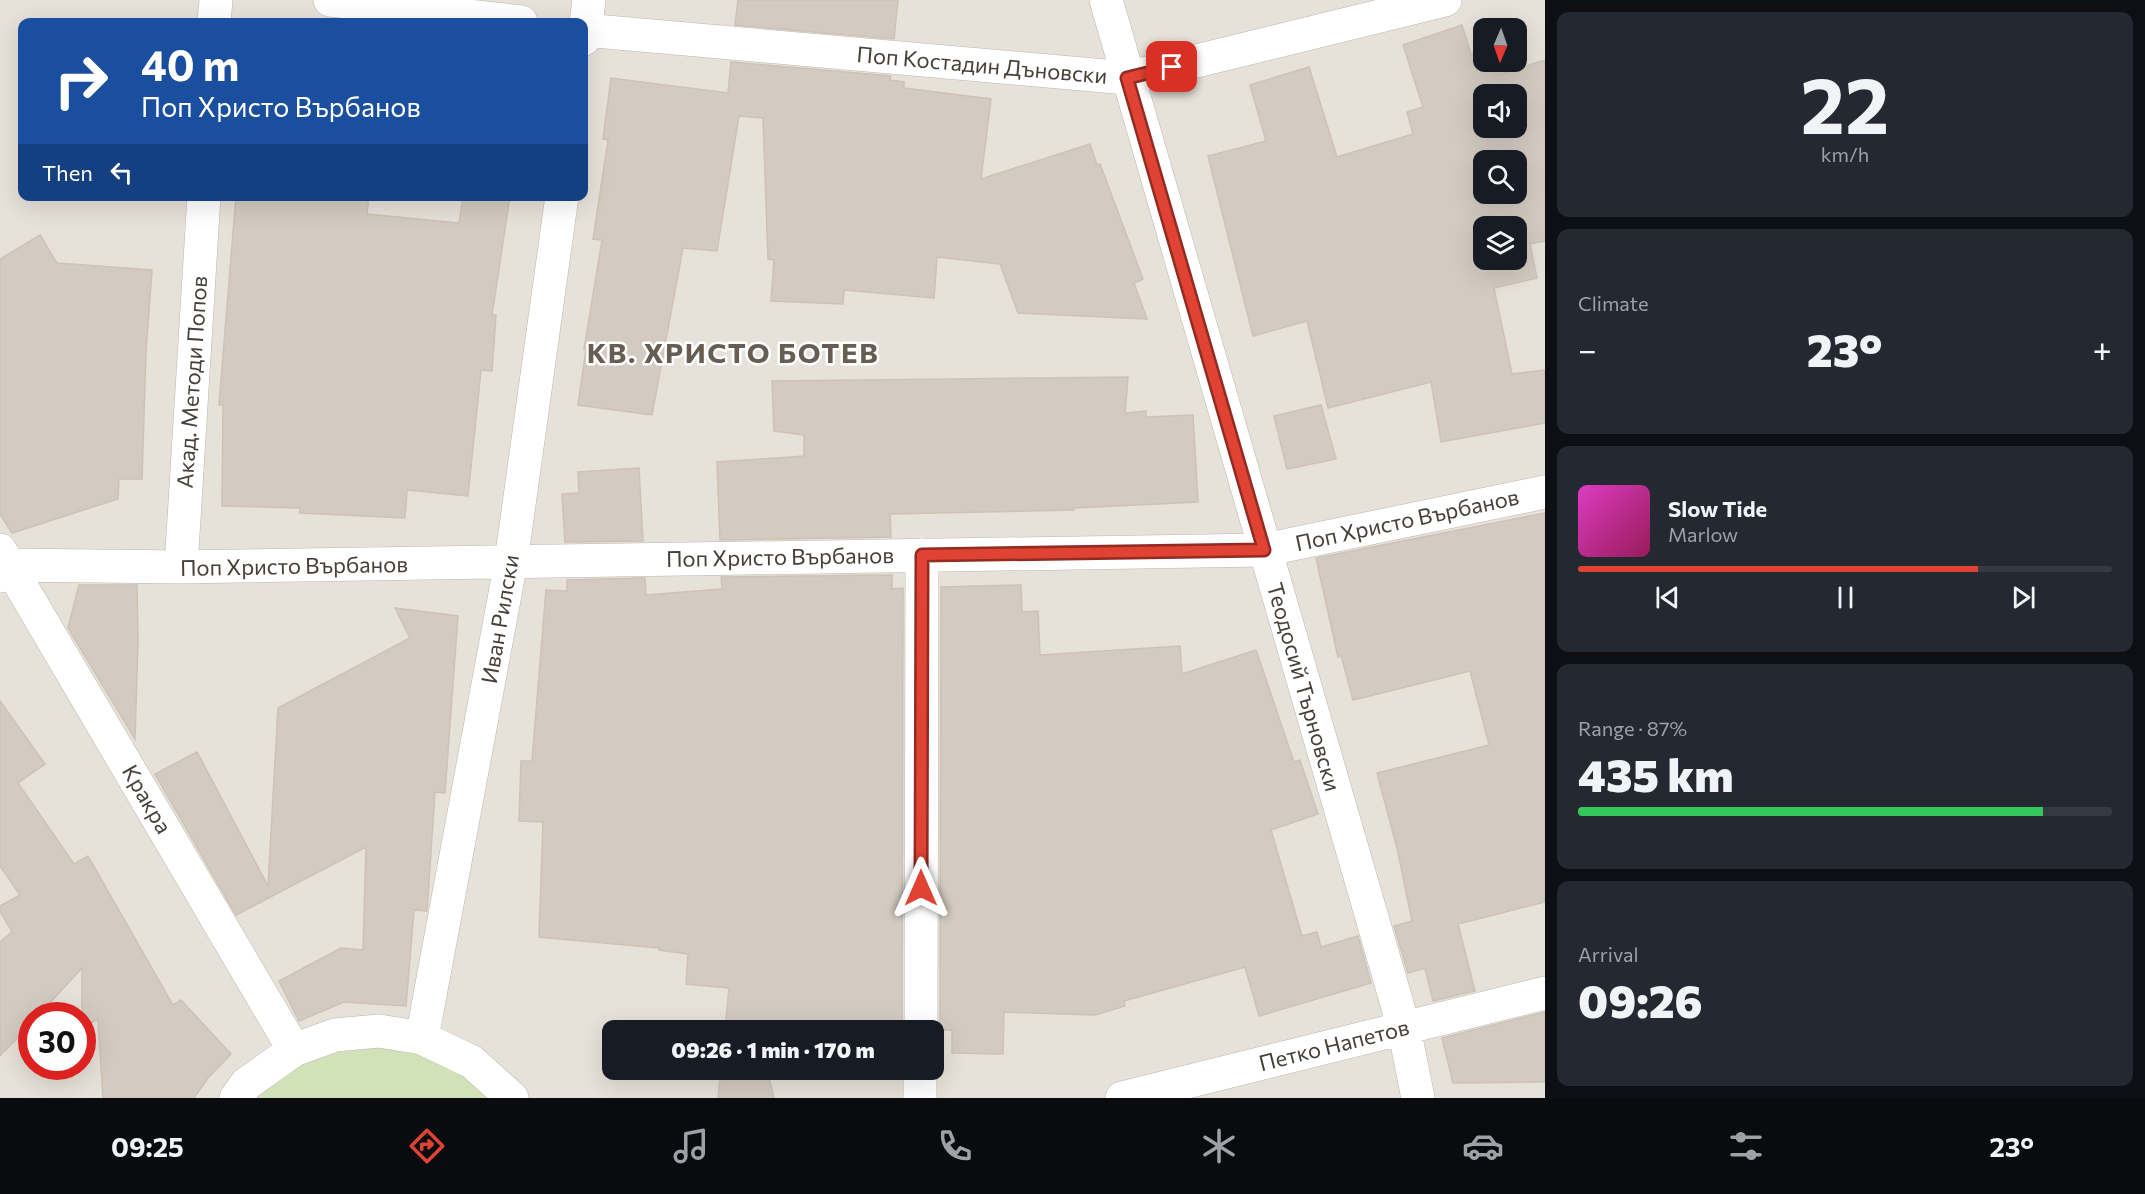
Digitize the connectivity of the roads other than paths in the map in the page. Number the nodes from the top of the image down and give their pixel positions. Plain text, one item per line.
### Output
1 (216, 0) edge
2 (330, 0) edge
3 (1106, 0) edge
4 (1445, 0) edge
5 (214, 18) edge
6 (486, 18) edge
7 (588, 25) edge
8 (1127, 78) junction
9 (204, 201) edge
10 (561, 201) edge
11 (1545, 492) edge
12 (1264, 550) junction
13 (922, 555) junction
14 (511, 562) junction
15 (3, 563) edge
16 (181, 567) junction
17 (1545, 993) edge
18 (921, 1020) edge
19 (1404, 1028) junction
20 (422, 1038) junction
21 (294, 1050) junction
22 (920, 1080) edge
23 (236, 1098) edge
24 (512, 1098) edge
25 (920, 1098) edge
26 (1122, 1098) edge
27 (1418, 1098) edge

1 - 5 street
2 - 6 street
3 - 8 street, Теодосий Търновски
4 - 8 street, Поп Костадин Дъновски
7 - 8 street, Поп Костадин Дъновски
8 - 12 street, Теодосий Търновски
9 - 16 street, Акад. Методи Попов
10 - 14 street, Иван Рилски
11 - 12 street, Поп Христо Върбанов
12 - 13 street, Поп Христо Върбанов
12 - 19 street, Теодосий Търновски
13 - 14 street, Поп Христо Върбанов
13 - 18 street
14 - 16 street, Поп Христо Върбанов
14 - 20 street, Иван Рилски
15 - 16 street, Поп Христо Върбанов
15 - 21 street, Кракра
17 - 19 street, Петко Напетов
19 - 26 street, Петко Напетов
19 - 27 street, Теодосий Търновски
20 - 21 street
20 - 24 street
21 - 23 street
22 - 25 street

